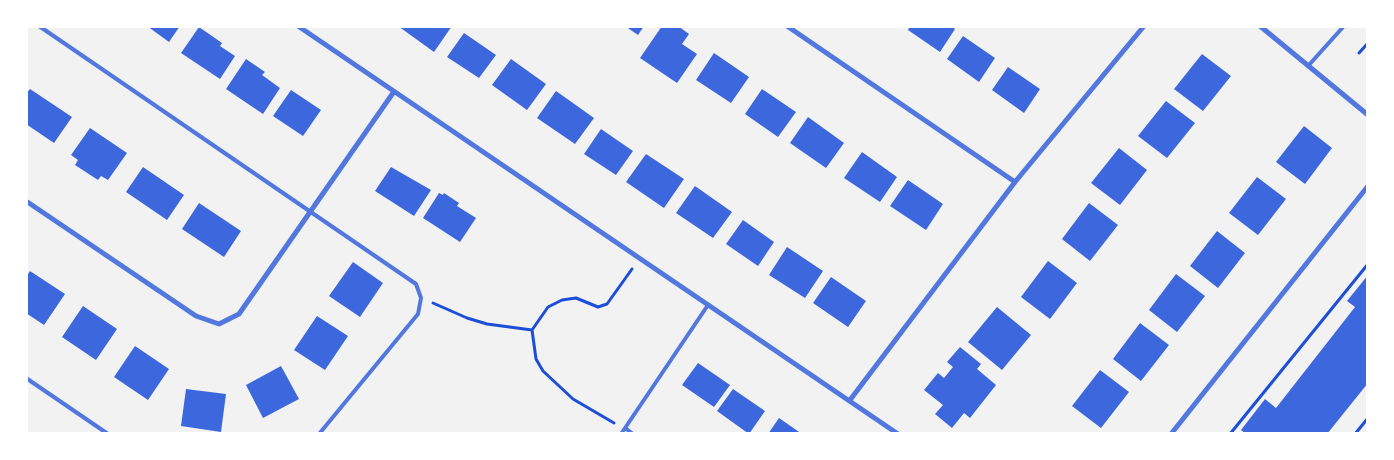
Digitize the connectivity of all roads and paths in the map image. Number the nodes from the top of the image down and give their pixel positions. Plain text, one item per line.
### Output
1 (39, 26) edge
2 (298, 26) edge
3 (787, 26) edge
4 (1144, 26) edge
5 (1260, 26) edge
6 (1344, 26) edge
7 (1368, 43) edge
8 (1359, 53) dead end
9 (1308, 66) junction
10 (394, 92) junction
11 (1368, 115) edge
12 (1015, 182) junction
13 (1368, 186) edge
14 (26, 200) edge
15 (309, 211) junction
16 (639, 258) junction
17 (1368, 264) edge
18 (421, 298) junction
19 (708, 305) junction
20 (532, 330) junction
21 (26, 378) edge
22 (850, 400) junction
23 (1368, 418) edge
24 (625, 428) junction
25 (108, 434) edge
26 (319, 434) edge
27 (621, 434) edge
28 (633, 434) edge
29 (898, 434) edge
30 (1171, 434) edge
31 (1230, 434) edge
32 (1355, 434) edge

1 - 15 lane
2 - 10 street
3 - 12 street
4 - 12 street
5 - 9 street
6 - 9 lane
7 - 8 path
9 - 11 street
10 - 15 street
10 - 16 street
12 - 22 street
13 - 30 street
14 - 15 street
15 - 18 lane
16 - 19 street
16 - 20 path
17 - 31 path
18 - 20 path
18 - 26 lane
19 - 22 street
19 - 24 lane
20 - 24 path
21 - 25 lane
22 - 29 street
23 - 32 path
24 - 27 lane
24 - 28 lane

